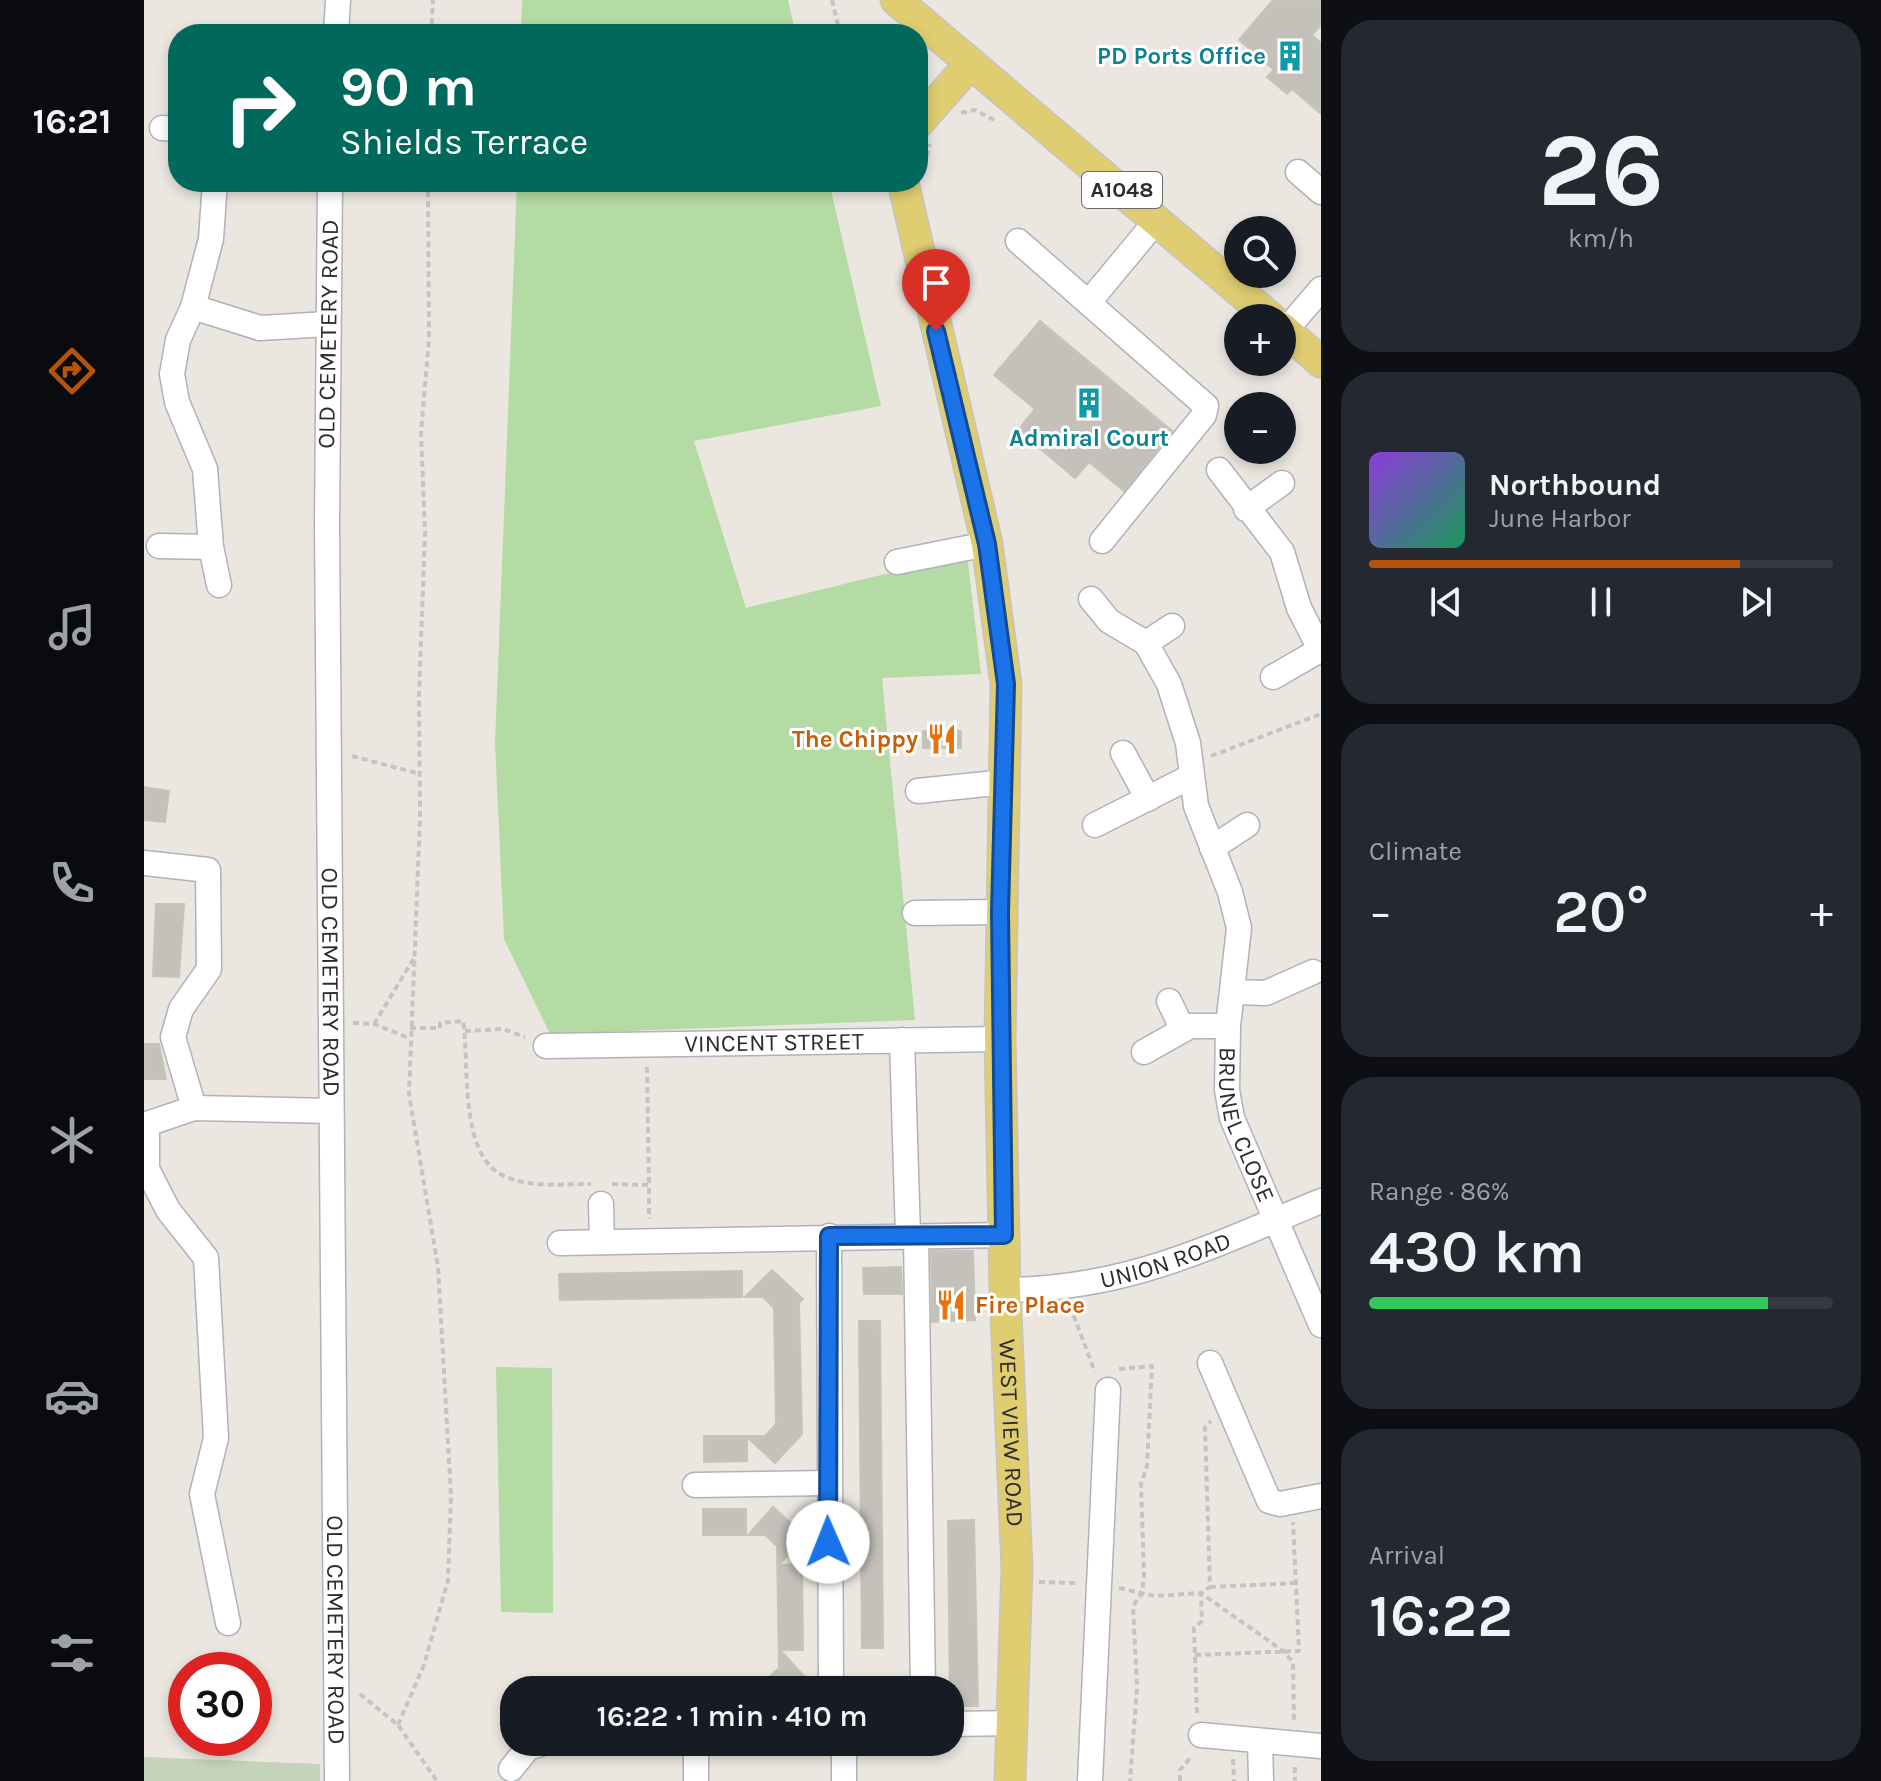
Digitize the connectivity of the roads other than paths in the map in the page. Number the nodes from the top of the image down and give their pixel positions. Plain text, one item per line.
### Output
1 (338, 0) edge
2 (896, 0) edge
3 (337, 24) edge
4 (925, 24) edge
5 (928, 27) edge
6 (971, 63) junction
7 (928, 125) edge
8 (1298, 172) dead end
9 (214, 192) edge
10 (330, 192) edge
11 (915, 192) edge
12 (1321, 192) edge
13 (1157, 220) junction
14 (1018, 241) dead end
15 (1321, 289) edge
16 (1089, 302) junction
17 (1254, 304) edge
18 (193, 307) junction
19 (1296, 311) edge
20 (328, 324) junction
21 (1296, 341) edge
22 (1321, 362) edge
23 (1219, 470) dead end
24 (1282, 483) dead end
25 (1246, 509) junction
26 (1102, 541) dead end
27 (987, 544) junction
28 (159, 546) dead end
29 (211, 547) junction
30 (897, 562) dead end
31 (219, 585) dead end
32 (1091, 599) dead end
33 (1172, 626) dead end
34 (1146, 643) junction
35 (1321, 651) edge
36 (1273, 677) dead end
37 (1123, 753) dead end
38 (1190, 777) junction
39 (1005, 782) junction
40 (918, 791) dead end
41 (1148, 799) junction
42 (1095, 825) dead end
43 (1247, 825) dead end
44 (1212, 848) junction
45 (144, 863) edge
46 (1000, 912) junction
47 (915, 913) dead end
48 (1313, 972) dead end
49 (1233, 992) junction
50 (1169, 1001) dead end
51 (1228, 1026) junction
52 (1183, 1030) junction
53 (1000, 1039) junction
54 (902, 1040) junction
55 (546, 1046) dead end
56 (1144, 1052) dead end
57 (194, 1108) junction
58 (331, 1111) junction
59 (146, 1125) edge
60 (600, 1191) road end
61 (1321, 1201) edge
62 (1274, 1221) junction
63 (1004, 1235) junction
64 (829, 1236) junction
65 (912, 1236) junction
66 (602, 1242) junction
67 (560, 1243) dead end
68 (1005, 1290) junction
69 (1321, 1325) edge
70 (1210, 1363) dead end
71 (1101, 1381) road end
72 (827, 1483) junction
73 (695, 1485) dead end
74 (1321, 1496) edge
75 (228, 1623) dead end
76 (831, 1676) edge
77 (923, 1676) edge
78 (1014, 1723) junction
79 (964, 1724) edge
80 (1198, 1734) road end
81 (1260, 1741) junction
82 (1321, 1746) edge
83 (522, 1756) edge
84 (696, 1756) edge
85 (844, 1756) edge
86 (511, 1769) dead end
87 (337, 1781) edge
88 (696, 1781) edge
89 (844, 1781) edge
90 (1010, 1781) edge
91 (1090, 1781) edge
92 (1261, 1781) edge

1 - 3 street
2 - 4 main road
5 - 6 main road
6 - 7 main road
6 - 13 main road, A1048
8 - 12 street
9 - 18 street
10 - 20 street, OLD CEMETERY ROAD
11 - 27 main road, WEST VIEW ROAD
13 - 16 street
13 - 17 main road, A1048
14 - 16 street
15 - 19 street
16 - 26 street
18 - 20 street
18 - 29 street
20 - 58 street, OLD CEMETERY ROAD
21 - 22 main road, A1048
23 - 25 street
24 - 25 street
25 - 35 street
27 - 30 street
27 - 39 main road, WEST VIEW ROAD
28 - 29 street
29 - 31 street
32 - 34 street, BRUNEL CLOSE
33 - 34 street
34 - 38 street, BRUNEL CLOSE
35 - 36 street
37 - 41 street
38 - 41 street
38 - 44 street, BRUNEL CLOSE
39 - 40 street
39 - 46 main road, WEST VIEW ROAD
41 - 42 street
43 - 44 street
44 - 49 street, BRUNEL CLOSE
45 - 57 street
46 - 47 street
46 - 53 main road, WEST VIEW ROAD
48 - 49 street
49 - 51 street, BRUNEL CLOSE
50 - 52 street
51 - 52 street, BRUNEL CLOSE
51 - 62 street, BRUNEL CLOSE
52 - 56 street, BRUNEL CLOSE
53 - 54 street, VINCENT STREET
53 - 63 main road, WEST VIEW ROAD
54 - 55 street, VINCENT STREET
54 - 65 street
57 - 58 street
57 - 59 street
58 - 87 street, OLD CEMETERY ROAD
59 - 75 street
60 - 66 street
61 - 62 street, UNION ROAD
62 - 68 street, UNION ROAD
62 - 69 street, BRUNEL CLOSE
63 - 65 street
63 - 68 main road, WEST VIEW ROAD
64 - 65 street
64 - 66 street
64 - 72 street
65 - 77 street
66 - 67 street
68 - 78 main road, WEST VIEW ROAD
70 - 74 street
71 - 91 street
72 - 73 street
72 - 76 street
78 - 79 street
78 - 90 main road, WEST VIEW ROAD
80 - 81 street
81 - 82 street
81 - 92 street
83 - 86 street
84 - 88 street
85 - 89 street

